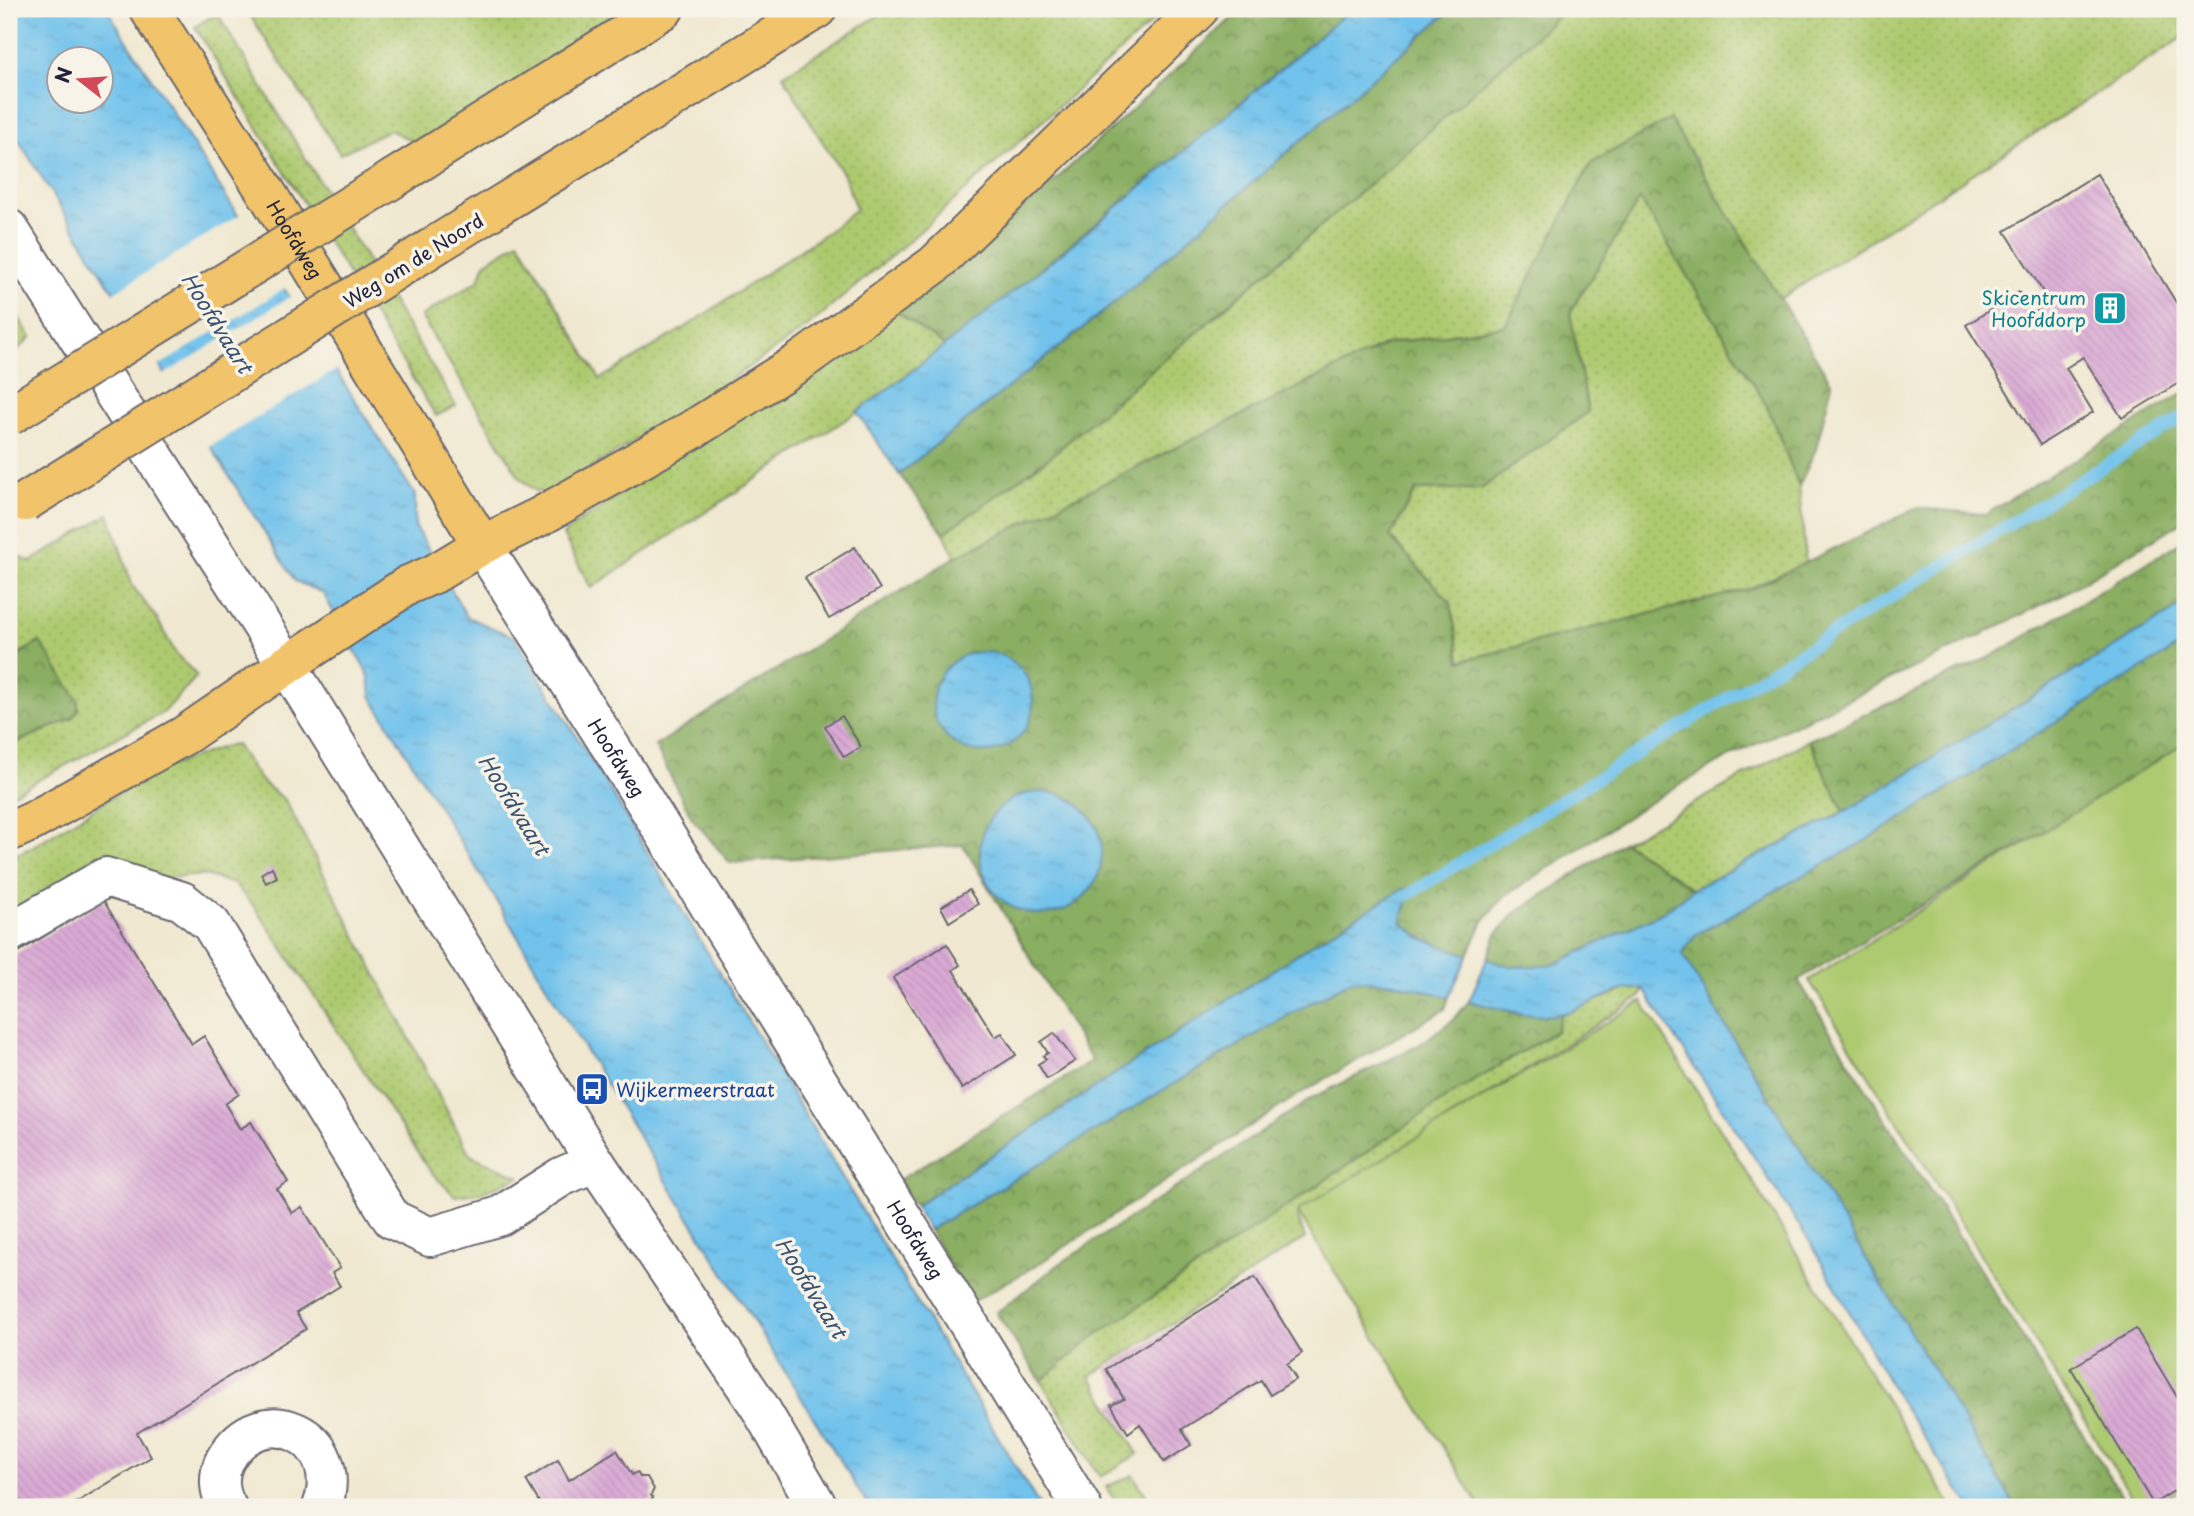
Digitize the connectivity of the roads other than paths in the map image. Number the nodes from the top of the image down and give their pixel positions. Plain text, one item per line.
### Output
1 (149, 9) edge
2 (664, 9) edge
3 (817, 9) edge
4 (1199, 9) edge
5 (9, 229) edge
6 (9, 416) edge
7 (17, 507) edge
8 (482, 545) junction
9 (287, 664) junction
10 (9, 832) edge
11 (9, 933) edge
12 (595, 1162) junction
13 (226, 1507) edge
14 (321, 1507) edge
15 (818, 1507) edge
16 (1082, 1507) edge

1 - 8 main road, Hoofdweg
2 - 6 main road, bridge
3 - 7 main road, Weg om de Noord, bridge
4 - 8 main road
5 - 9 street
8 - 9 main road
8 - 16 street, Hoofdweg
9 - 10 main road
9 - 12 street
11 - 12 street
12 - 15 street
13 - 14 street

